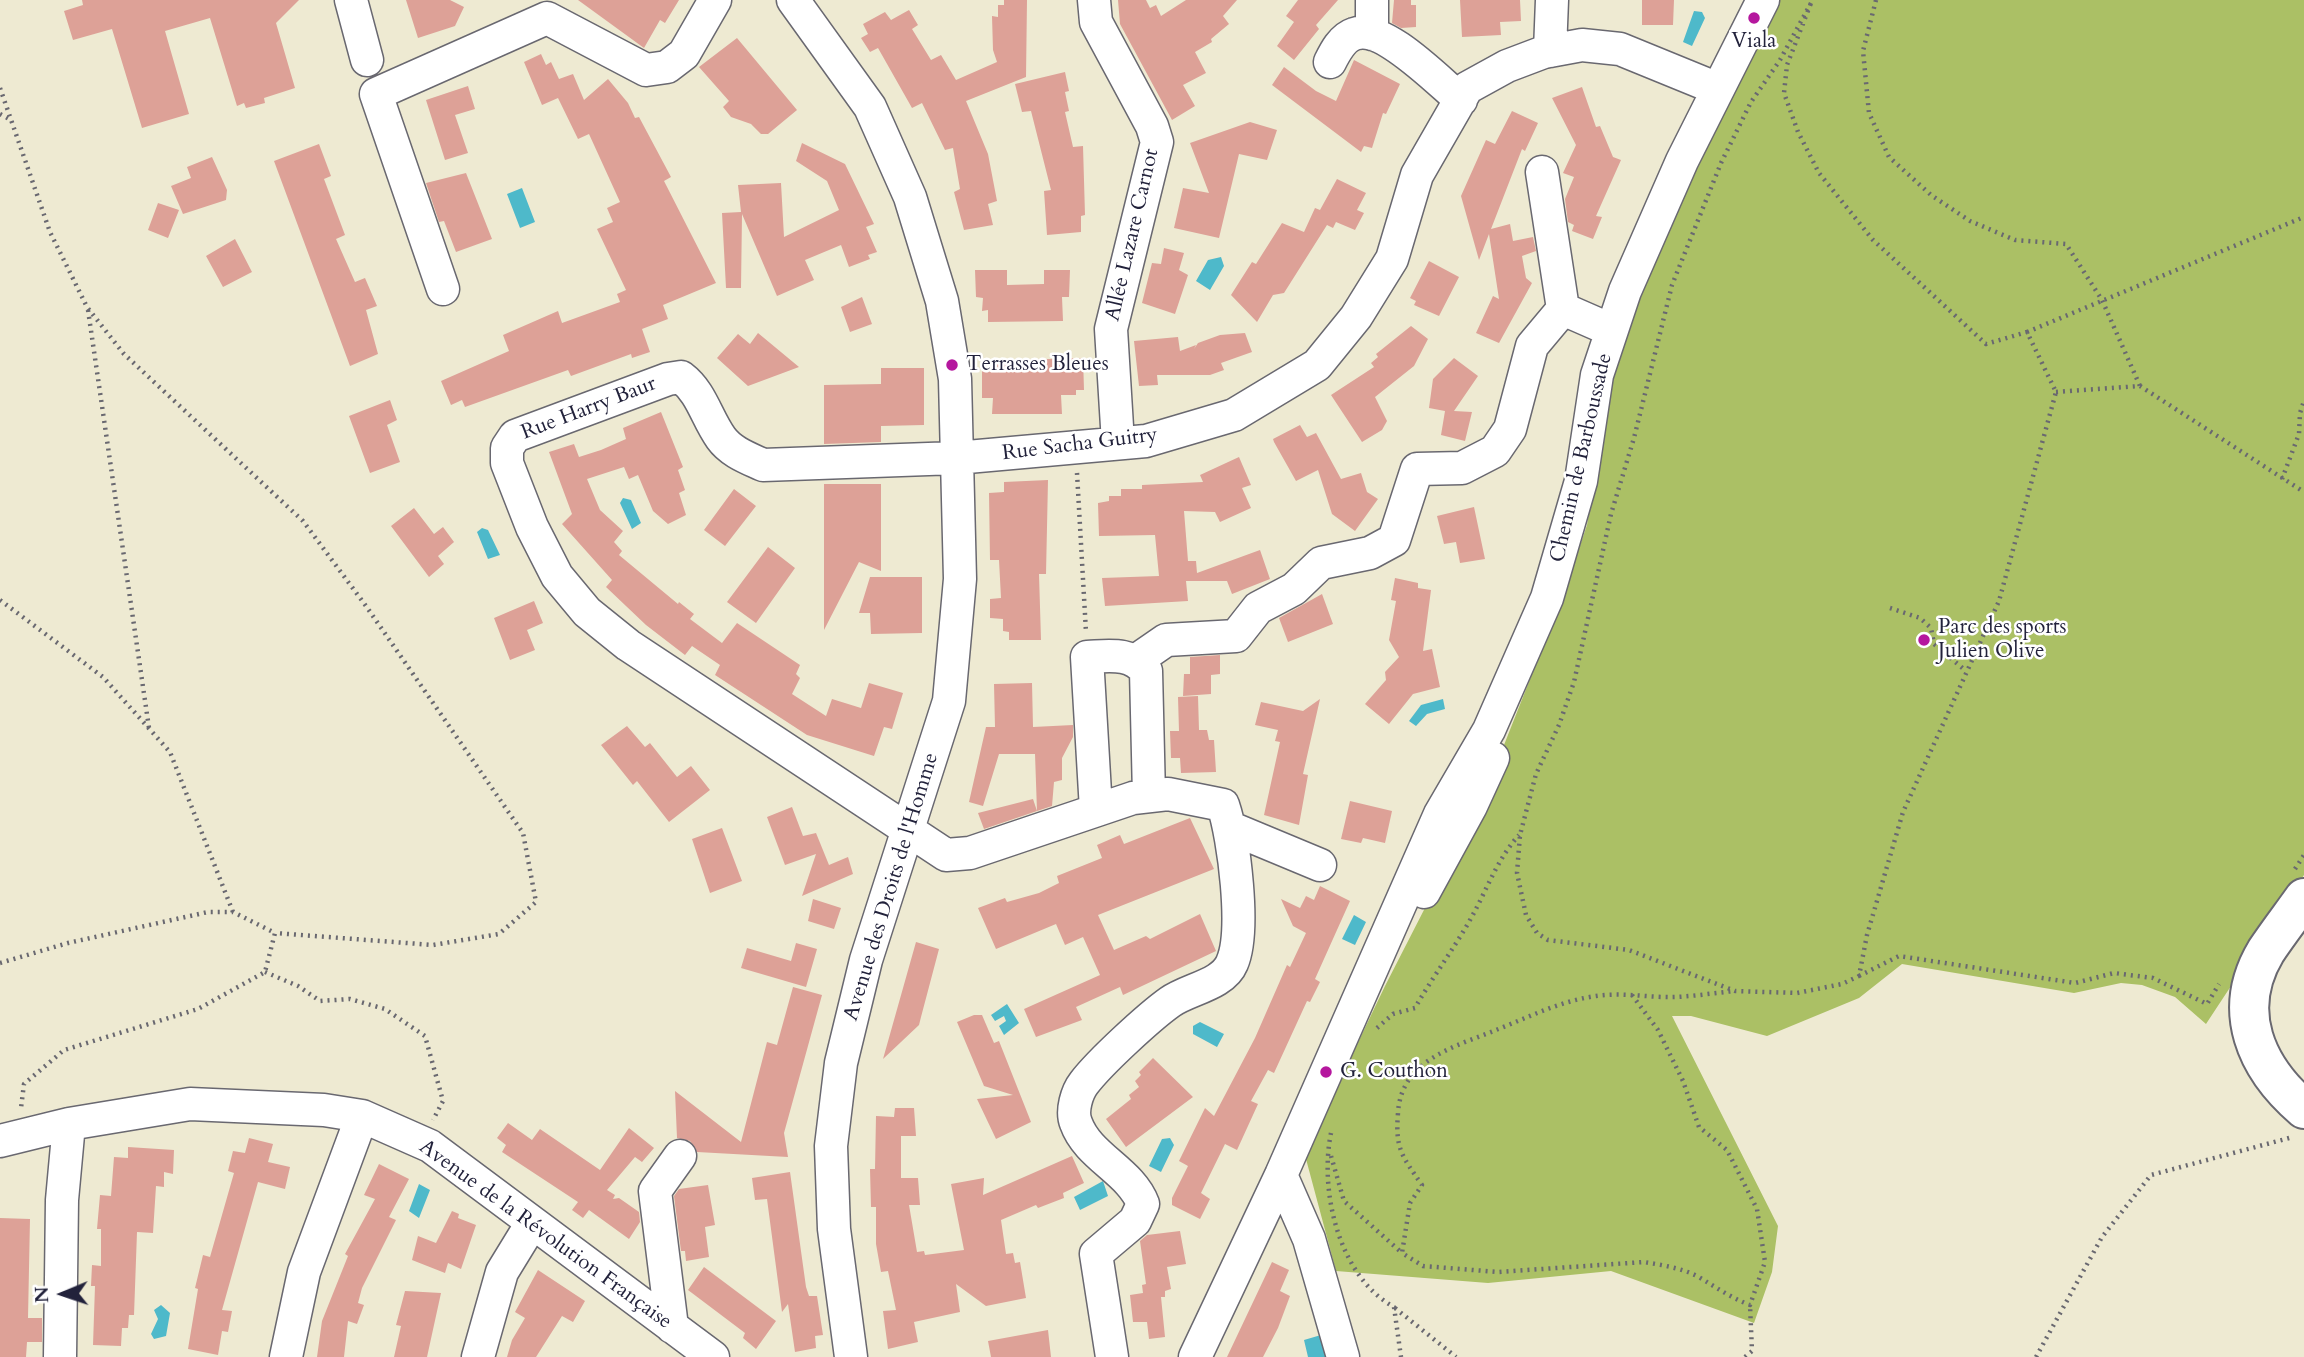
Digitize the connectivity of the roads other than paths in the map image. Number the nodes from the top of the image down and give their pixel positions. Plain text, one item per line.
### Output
1 (351, 0) edge
2 (715, 0) edge
3 (793, 0) edge
4 (1094, 0) edge
5 (1372, 0) edge
6 (1552, 0) edge
7 (1763, 0) edge
8 (1372, 34) junction
9 (1550, 51) junction
10 (367, 60) dead end
11 (1330, 62) dead end
12 (1718, 89) junction
13 (1461, 100) junction
14 (1542, 172) dead end
15 (443, 289) dead end
16 (1563, 309) junction
17 (1611, 330) junction
18 (1118, 443) junction
19 (956, 458) junction
20 (1137, 660) junction
21 (1149, 796) junction
22 (1096, 810) junction
23 (1227, 816) junction
24 (907, 832) junction
25 (1320, 865) dead end
26 (2297, 887) edge
27 (2304, 932) edge
28 (2304, 1077) edge
29 (362, 1116) junction
30 (2302, 1123) edge
31 (69, 1124) junction
32 (9, 1139) edge
33 (680, 1156) dead end
34 (1281, 1175) junction
35 (532, 1223) junction
36 (672, 1327) junction
37 (60, 1357) edge
38 (286, 1357) edge
39 (478, 1357) edge
40 (713, 1357) edge
41 (851, 1357) edge
42 (1112, 1357) edge
43 (1195, 1357) edge
44 (1343, 1357) edge

1 - 10 street
2 - 15 street
3 - 19 street, Avenue des Droits de l'Homme
4 - 18 street, Allée Lazare Carnot
5 - 8 street
6 - 9 street
7 - 12 street, Chemin de Barboussade
8 - 11 street
8 - 13 street
9 - 12 street, Rue Sacha Guitry
9 - 13 street, Rue Sacha Guitry
12 - 17 street, Chemin de Barboussade
13 - 18 street, Rue Sacha Guitry
14 - 16 street
16 - 17 street
16 - 20 street
17 - 34 street, Chemin de Barboussade
18 - 19 street, Rue Sacha Guitry
19 - 24 street, Avenue des Droits de l'Homme
19 - 24 street, Rue Harry Baur
20 - 21 street
20 - 22 street
21 - 22 street
21 - 23 street
22 - 24 street
23 - 25 street
23 - 42 street
24 - 41 street, Avenue des Droits de l'Homme
26 - 30 main road
27 - 28 main road
29 - 31 street, Avenue de la Révolution Française
29 - 35 street, Avenue de la Révolution Française
29 - 38 street
31 - 32 street, Avenue de la Révolution Française
31 - 37 street
33 - 36 street
34 - 43 street, Chemin de Barboussade
34 - 44 street
35 - 36 street, Avenue de la Révolution Française
35 - 39 street
36 - 40 street, Avenue de la Révolution Française

